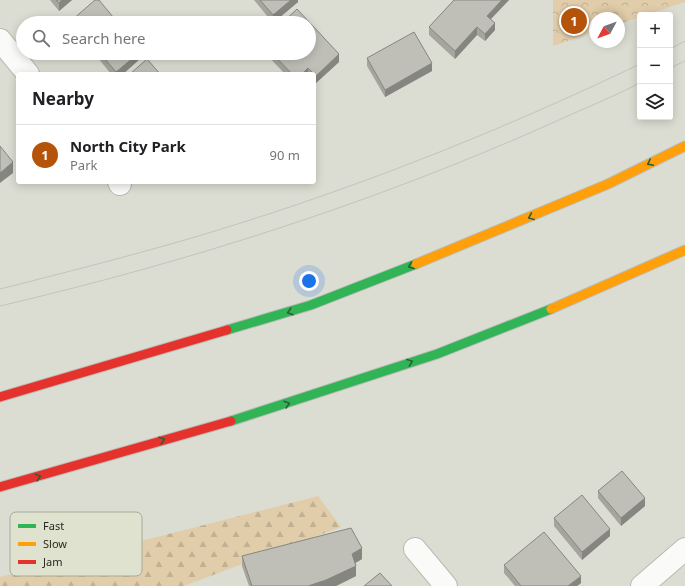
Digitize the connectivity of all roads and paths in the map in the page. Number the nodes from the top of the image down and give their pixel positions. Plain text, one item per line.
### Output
1 (0, 40) edge
2 (16, 59) edge
3 (16, 60) edge
4 (26, 72) edge
5 (685, 146) edge
6 (685, 250) edge
7 (0, 395) edge
8 (0, 487) edge
9 (415, 549) dead end
10 (685, 549) edge
11 (446, 586) edge
12 (642, 586) edge

1 - 2 street
3 - 4 street
5 -> 7 highway
8 -> 6 highway
9 - 11 street
10 - 12 street

